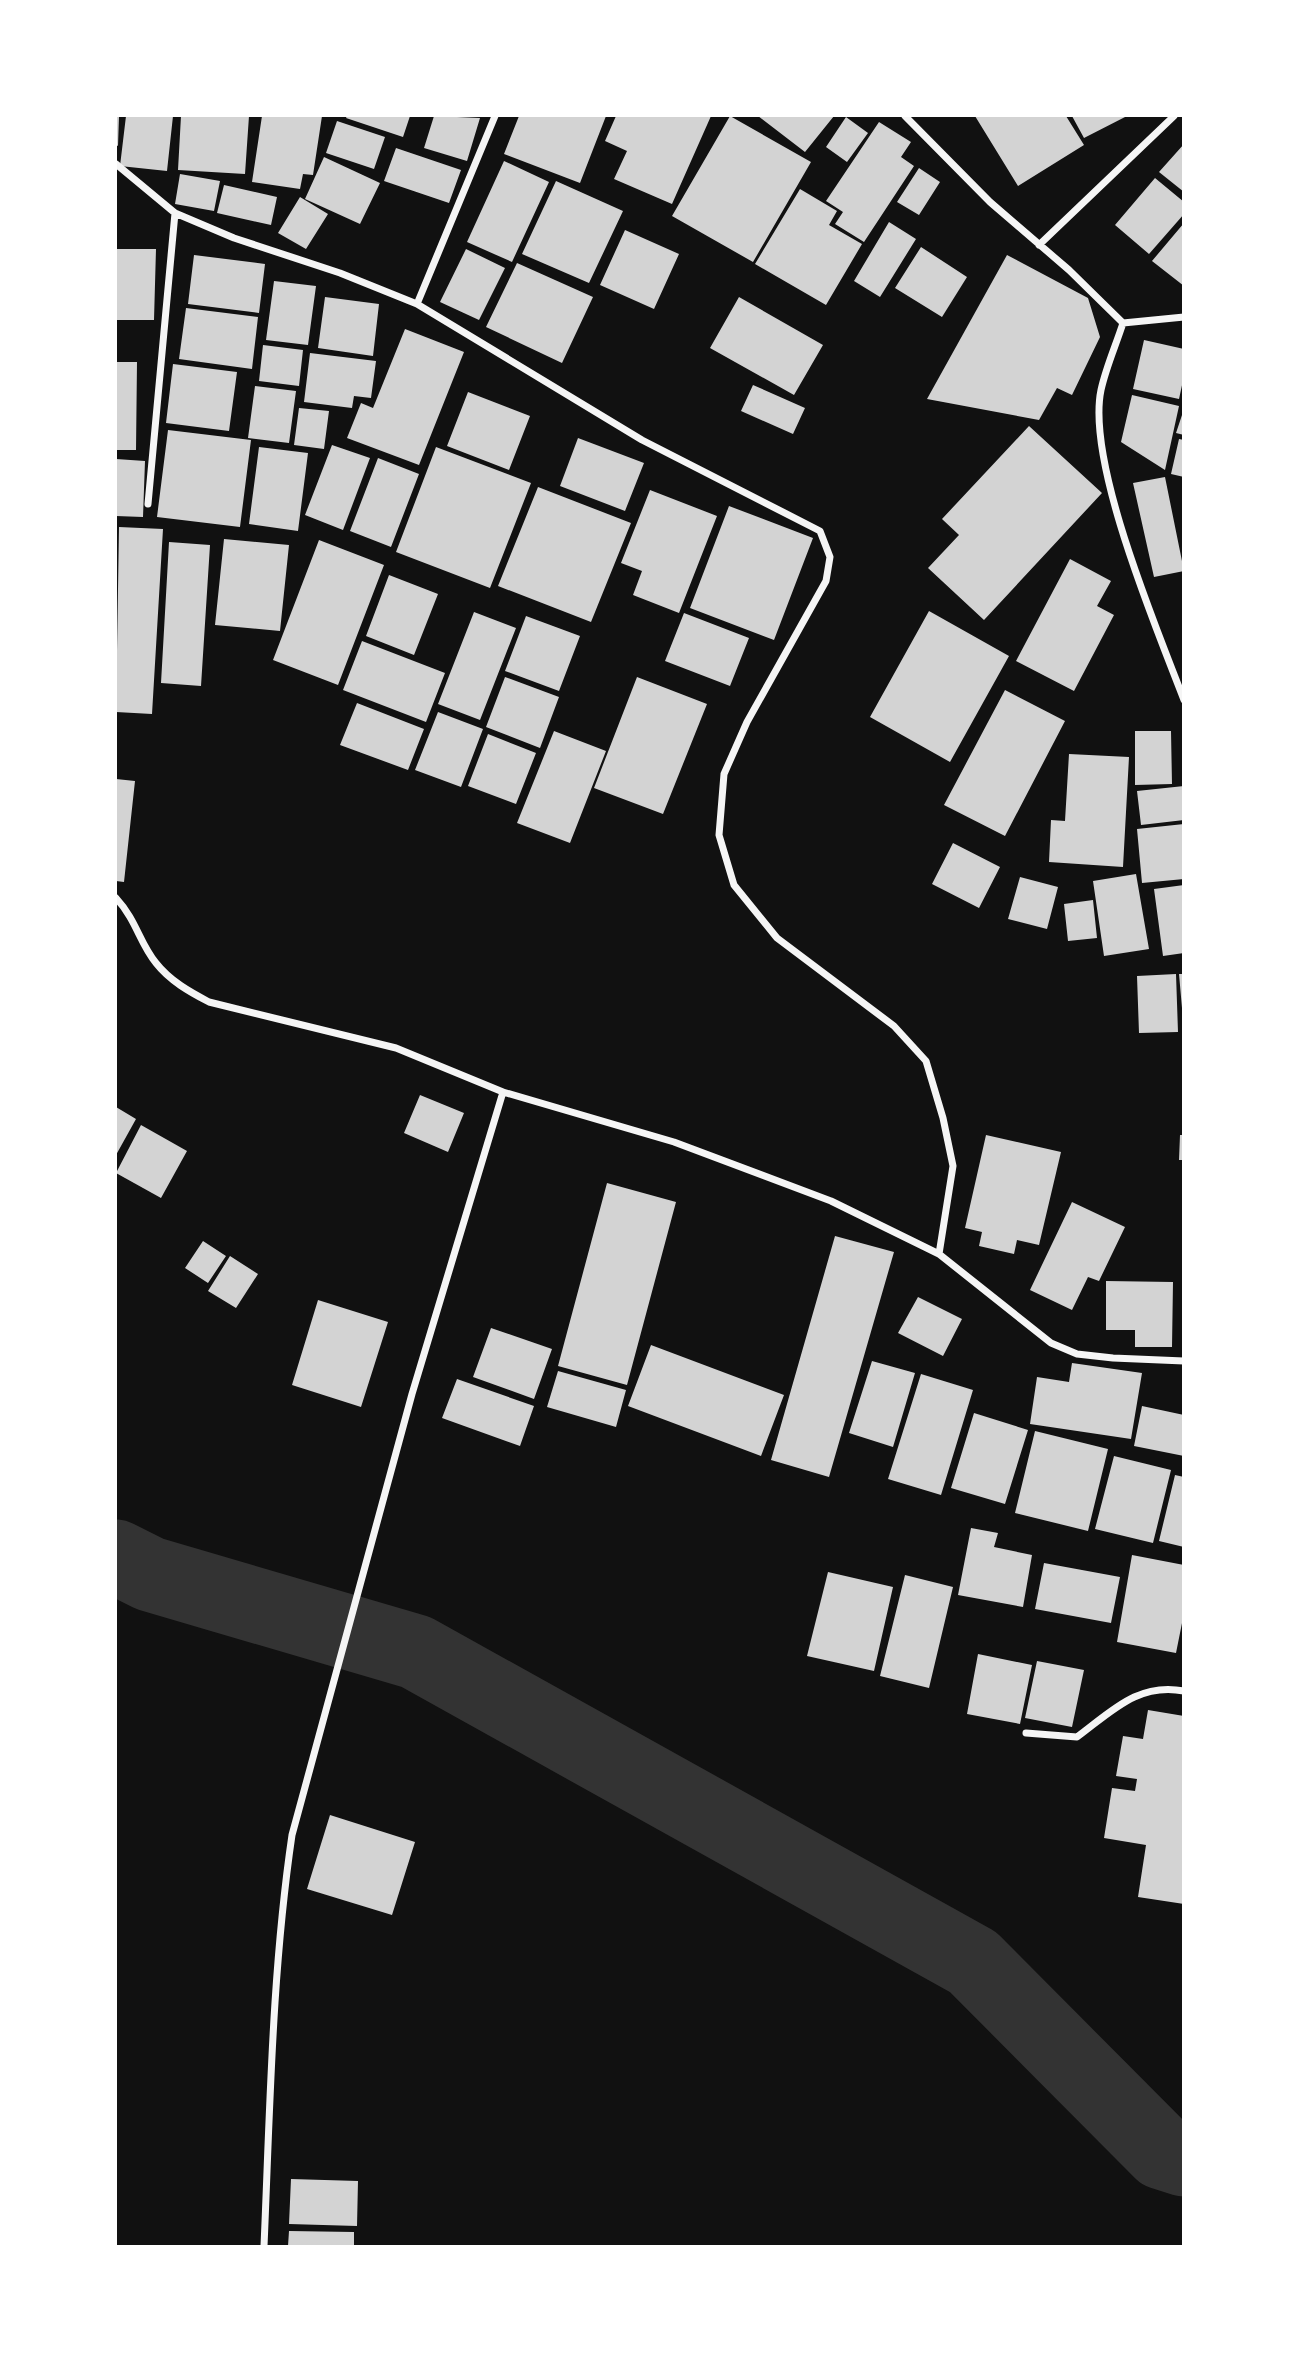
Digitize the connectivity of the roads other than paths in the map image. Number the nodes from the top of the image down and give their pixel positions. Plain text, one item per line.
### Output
1 (495, 116) edge
2 (905, 116) edge
3 (1174, 116) edge
4 (116, 164) edge
5 (175, 213) junction
6 (1040, 245) junction
7 (417, 304) junction
8 (1184, 317) edge
9 (1123, 323) junction
10 (148, 504) dead end
11 (1184, 700) edge
12 (116, 898) edge
13 (503, 1092) junction
14 (939, 1254) junction
15 (1184, 1361) edge
16 (1184, 1691) edge
17 (1026, 1734) dead end
18 (264, 2246) edge

1 - 7 street
2 - 6 street
3 - 6 street
4 - 5 street
5 - 7 street
5 - 10 street
6 - 9 street
7 - 14 street
8 - 9 street
9 - 11 street
12 - 13 street
13 - 14 street
13 - 18 street
14 - 15 street
16 - 17 street

